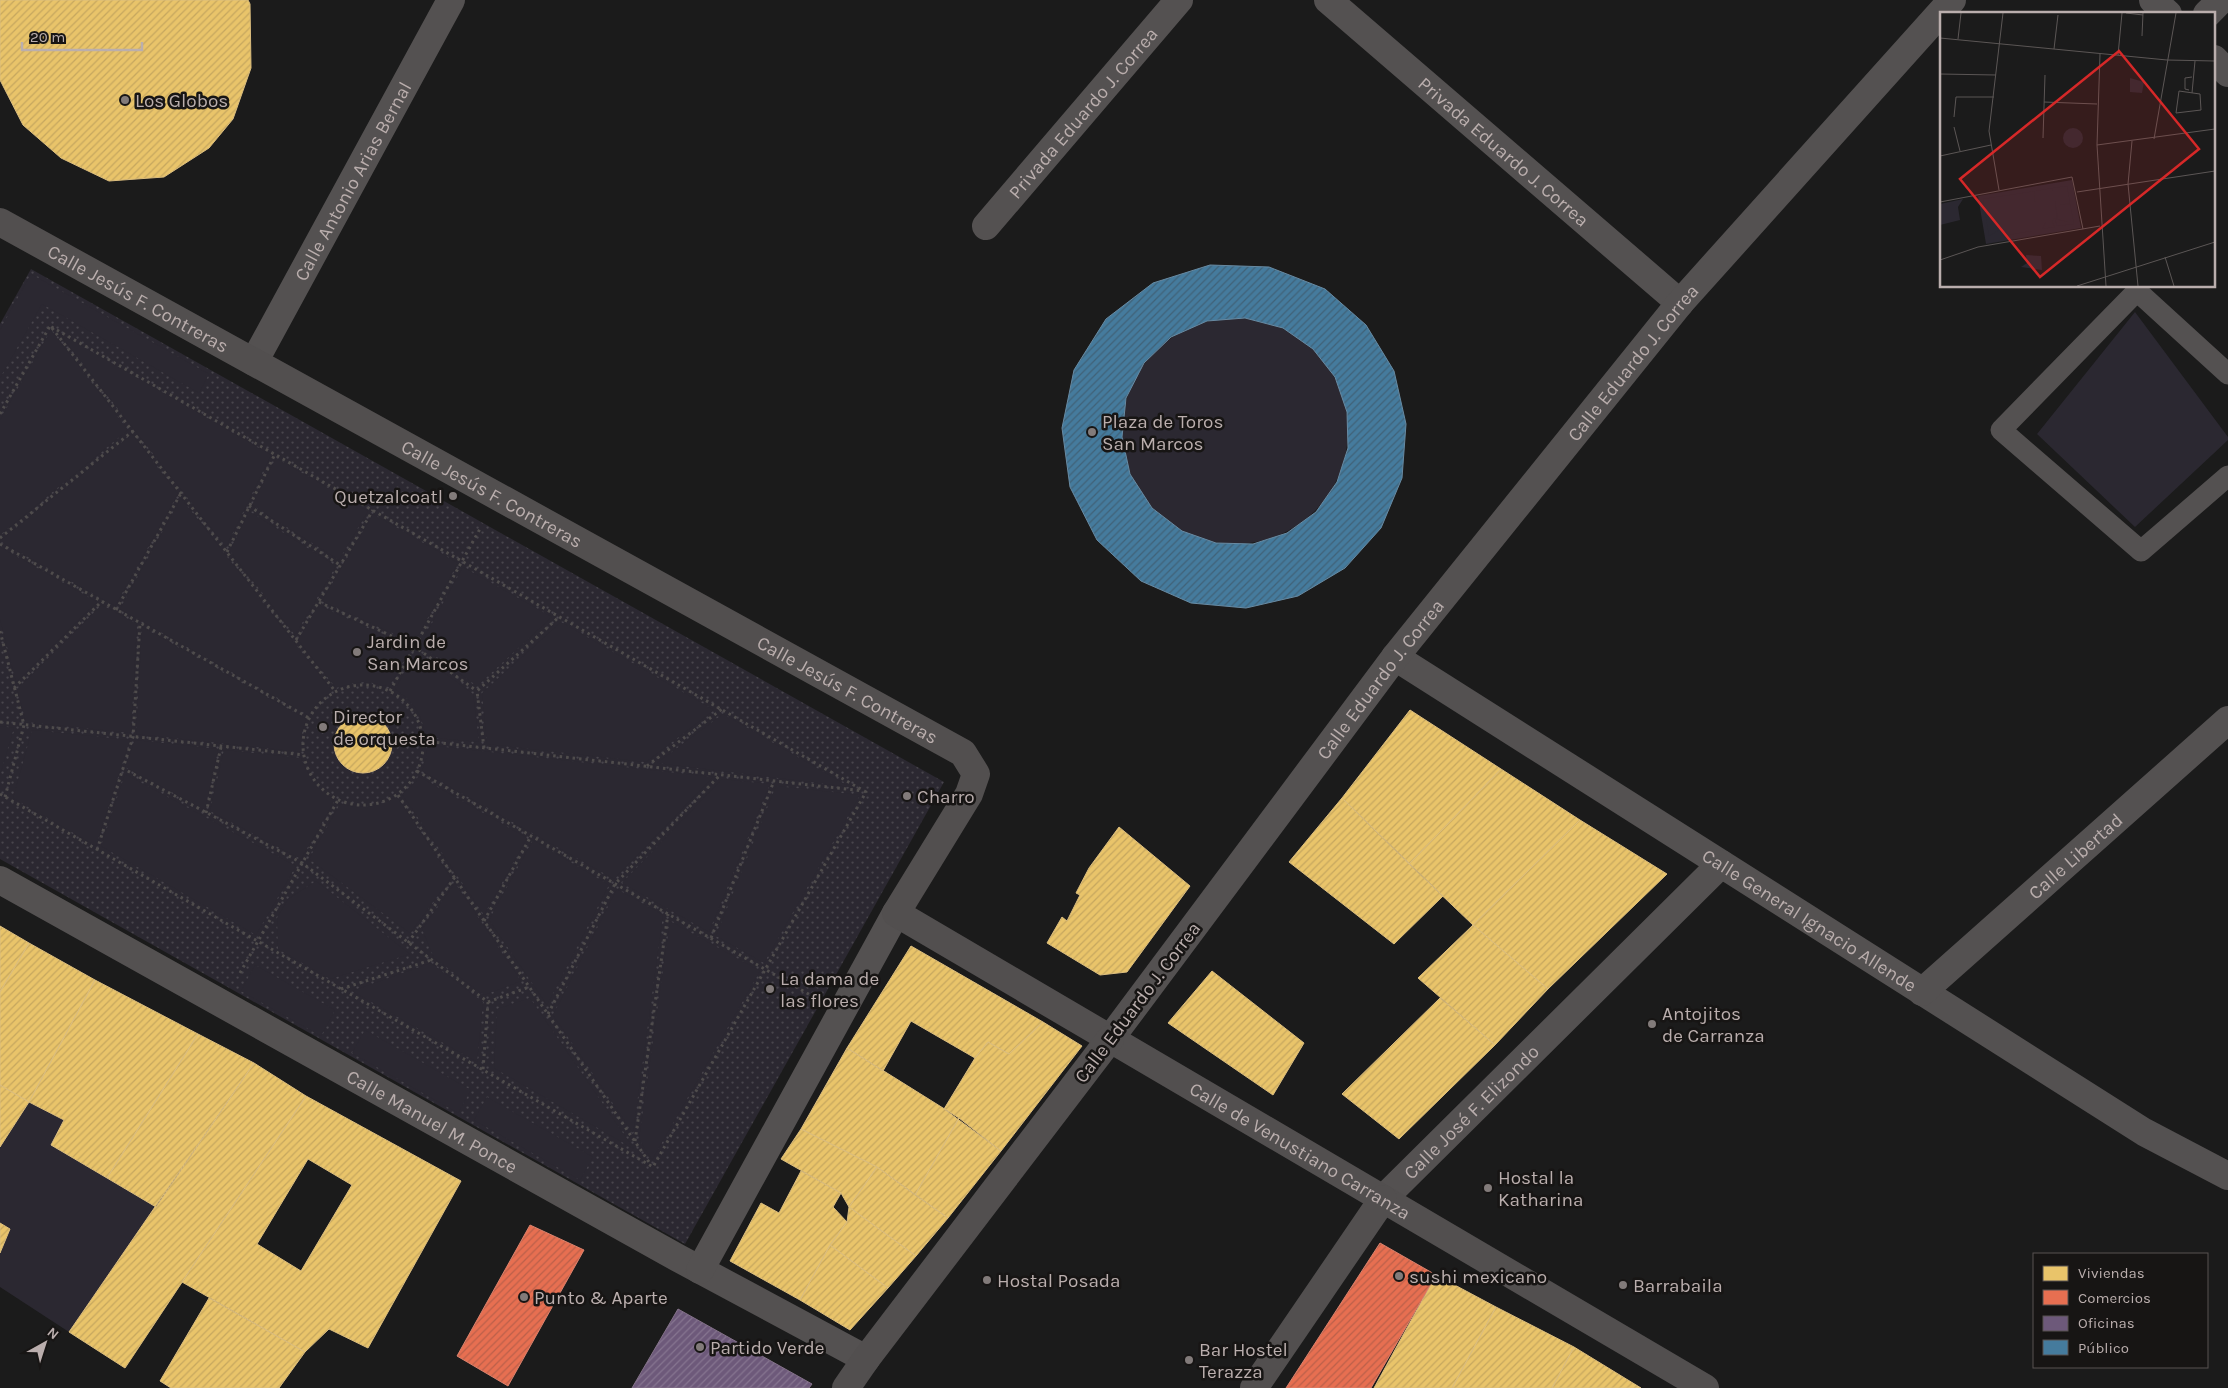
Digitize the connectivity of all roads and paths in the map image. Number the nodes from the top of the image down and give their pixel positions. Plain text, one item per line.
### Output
1 (451, 0) edge
2 (1179, 0) edge
3 (1328, 0) edge
4 (1952, 0) edge
5 (2153, 0) edge
6 (2221, 0) edge
7 (1941, 12) edge
8 (2166, 12) edge
9 (2209, 12) edge
10 (1940, 13) edge
11 (2216, 62) edge
12 (2228, 73) edge
13 (0, 222) edge
14 (986, 226) dead end
15 (1680, 303) junction
16 (50, 326) junction
17 (254, 362) junction
18 (2228, 374) edge
19 (0, 414) edge
20 (132, 431) junction
21 (275, 454) junction
22 (2228, 476) edge
23 (181, 493) junction
24 (498, 497) junction
25 (249, 506) junction
26 (373, 510) junction
27 (0, 538) edge
28 (0, 544) edge
29 (227, 552) junction
30 (462, 561) junction
31 (340, 564) junction
32 (102, 601) junction
33 (319, 602) junction
34 (116, 610) junction
35 (559, 617) junction
36 (140, 623) junction
37 (0, 632) edge
38 (296, 640) junction
39 (415, 647) junction
40 (1395, 657) junction
41 (14, 688) junction
42 (335, 691) junction
43 (390, 691) junction
44 (478, 691) junction
45 (722, 709) junction
46 (309, 718) junction
47 (2228, 720) edge
48 (0, 722) edge
49 (24, 725) junction
50 (133, 737) junction
51 (424, 741) junction
52 (221, 747) junction
53 (484, 748) junction
54 (304, 755) junction
55 (647, 766) junction
56 (122, 768) junction
57 (417, 771) junction
58 (721, 774) junction
59 (774, 781) junction
60 (866, 792) junction
61 (0, 794) edge
62 (398, 795) junction
63 (5, 797) junction
64 (338, 800) junction
65 (206, 813) junction
66 (531, 836) junction
67 (97, 850) junction
68 (302, 863) junction
69 (1721, 864) junction
70 (455, 878) junction
71 (0, 880) edge
72 (615, 884) junction
73 (896, 913) junction
74 (668, 914) junction
75 (484, 921) junction
76 (711, 938) junction
77 (258, 942) junction
78 (408, 943) junction
79 (431, 960) junction
80 (765, 969) junction
81 (529, 987) junction
82 (341, 989) junction
83 (1922, 992) junction
84 (488, 1002) junction
85 (222, 1004) junction
86 (841, 1012) junction
87 (548, 1014) junction
88 (1110, 1039) junction
89 (483, 1070) junction
90 (634, 1141) junction
91 (653, 1167) junction
92 (2228, 1176) edge
93 (1383, 1199) junction
94 (700, 1270) junction
95 (866, 1359) junction
96 (846, 1388) edge
97 (1254, 1388) edge
98 (1705, 1388) edge

1 - 17 street, Calle Antonio Arias Bernal
2 - 14 street, Privada Eduardo J. Correa
3 - 15 street, Privada Eduardo J. Correa
4 - 7 street, Calle Eduardo J. Correa
5 - 8 street
6 - 9 street
10 - 15 street, Calle Eduardo J. Correa
11 - 12 street
13 - 17 street, Calle Jesús F. Contreras
15 - 40 street, Calle Eduardo J. Correa
16 - 19 path
16 - 20 path
16 - 21 path
17 - 24 street, Calle Jesús F. Contreras
18 - 22 lane
20 - 23 path
20 - 27 path
21 - 25 path
21 - 26 path
23 - 29 path
23 - 34 path
24 - 30 path
24 - 73 street, Calle Jesús F. Contreras
25 - 29 path
25 - 31 path
26 - 30 path
26 - 31 path
28 - 32 path
29 - 38 path
30 - 35 path
30 - 39 path
31 - 33 path
32 - 34 path
32 - 41 path
33 - 38 path
33 - 39 path
34 - 36 path
35 - 44 path
35 - 45 path
36 - 46 path
36 - 50 path
37 - 41 path
38 - 42 path
39 - 43 path
39 - 44 path
40 - 69 street, Calle General Ignacio Allende
40 - 88 street, Calle Eduardo J. Correa
41 - 49 path
42 - 43 path
42 - 46 path
43 - 51 path
44 - 53 path
45 - 55 path
45 - 60 path
46 - 54 path
47 - 83 street, Calle Libertad
48 - 49 path
49 - 50 path
49 - 63 path
50 - 52 path
50 - 56 path
51 - 53 path
51 - 57 path
52 - 54 path
52 - 65 path
53 - 55 path
54 - 64 path
55 - 58 path
56 - 65 path
56 - 67 path
57 - 62 path
57 - 66 path
58 - 59 path
58 - 72 path
59 - 60 path
59 - 76 path
60 - 80 path
61 - 63 path
62 - 64 path
62 - 70 path
63 - 67 path
64 - 68 path
65 - 68 path
66 - 72 path
66 - 75 path
67 - 77 path
68 - 77 path
68 - 78 path
69 - 83 street, Calle General Ignacio Allende
69 - 93 street, Calle José F. Elizondo
70 - 75 path
70 - 78 path
71 - 85 street, Calle Manuel M. Ponce
72 - 74 path
72 - 87 path
73 - 86 street
73 - 88 street, Calle de Venustiano Carranza
74 - 76 path
74 - 90 path
75 - 81 path
76 - 80 path
77 - 82 path
77 - 85 path
78 - 79 path
79 - 82 path
79 - 84 path
80 - 86 path
80 - 91 path
81 - 84 path
81 - 87 path
82 - 89 path
83 - 92 street, Calle General Ignacio Allende
84 - 89 path
85 - 94 street, Calle Manuel M. Ponce
86 - 94 street
87 - 90 path
88 - 93 street, Calle de Venustiano Carranza
88 - 95 street, Calle Eduardo J. Correa
89 - 91 path
90 - 91 path
93 - 97 street, Calle José F. Elizondo
93 - 98 street, Calle de Venustiano Carranza
94 - 95 street, Calle Manuel M. Ponce
95 - 96 street, Calle Eduardo J. Correa

